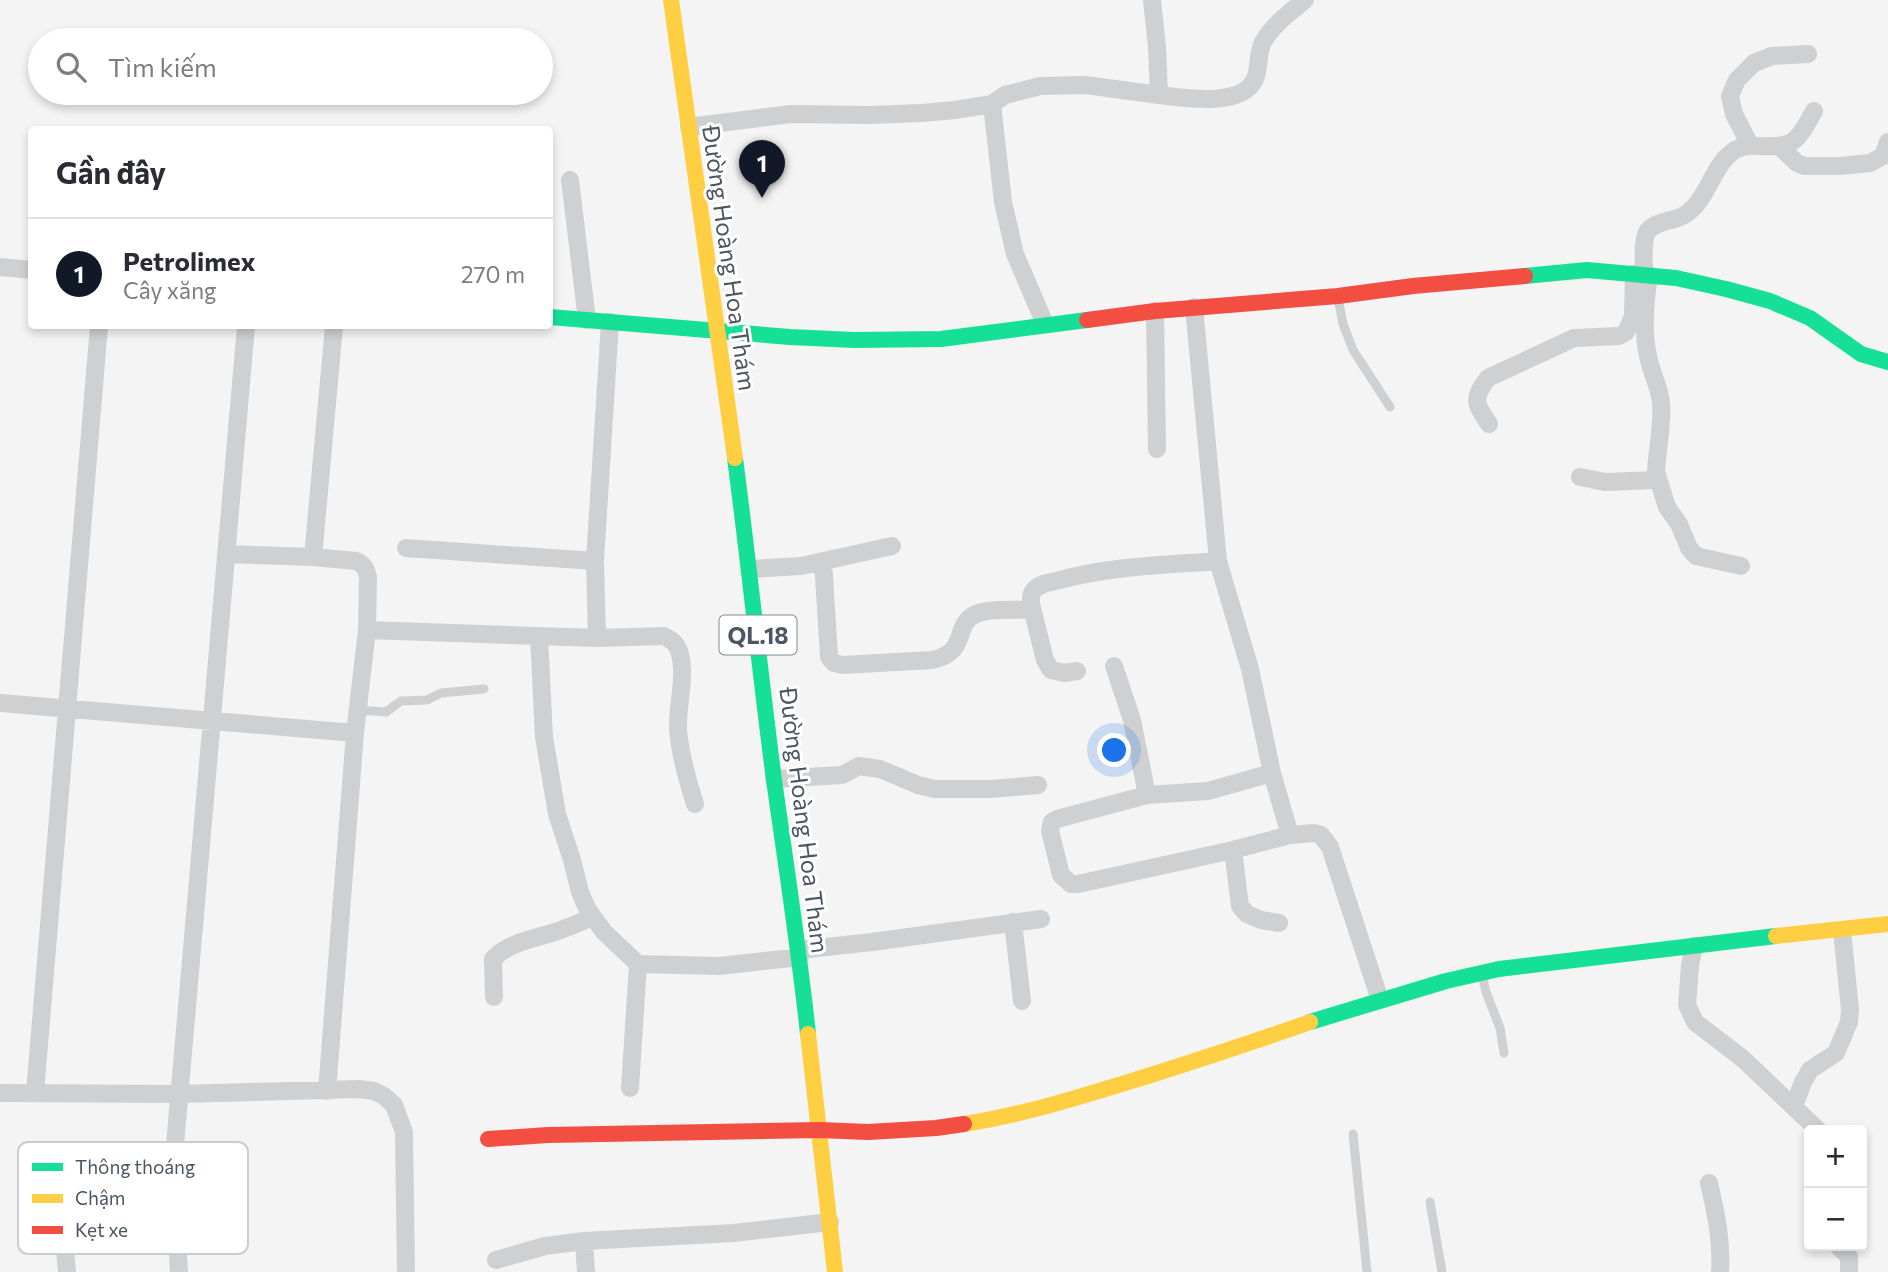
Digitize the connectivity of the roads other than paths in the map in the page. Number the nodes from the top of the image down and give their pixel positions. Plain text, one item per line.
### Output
1 (671, 0) edge
2 (1152, 0) edge
3 (1305, 0) edge
4 (1808, 54) dead end
5 (1159, 95) junction
6 (992, 104) junction
7 (1814, 111) dead end
8 (689, 127) junction
9 (1888, 142) edge
10 (1750, 145) junction
11 (1779, 146) junction
12 (570, 180) dead end
13 (0, 267) edge
14 (28, 270) edge
15 (1642, 275) junction
16 (1338, 296) junction
17 (1194, 307) junction
18 (1155, 311) junction
19 (553, 317) edge
20 (587, 320) junction
21 (610, 322) junction
22 (1045, 324) junction
23 (99, 329) edge
24 (246, 329) edge
25 (334, 329) edge
26 (717, 331) junction
27 (1888, 362) edge
28 (1390, 407) dead end
29 (1489, 424) dead end
30 (1157, 449) dead end
31 (1580, 477) dead end
32 (1657, 480) junction
33 (892, 546) dead end
34 (406, 548) dead end
35 (226, 554) junction
36 (313, 557) junction
37 (595, 561) junction
38 (823, 561) junction
39 (1218, 561) junction
40 (1741, 566) dead end
41 (750, 569) junction
42 (1032, 610) junction
43 (367, 629) junction
44 (539, 636) junction
45 (597, 638) junction
46 (1115, 666) dead end
47 (1077, 671) dead end
48 (484, 689) dead end
49 (0, 703) edge
50 (67, 709) junction
51 (358, 710) junction
52 (211, 720) junction
53 (355, 733) junction
54 (1272, 773) junction
55 (774, 779) junction
56 (1038, 785) dead end
57 (1147, 795) junction
58 (695, 804) dead end
59 (1290, 835) junction
60 (1233, 850) junction
61 (593, 917) junction
62 (1041, 919) dead end
63 (1013, 922) junction
64 (1279, 923) dead end
65 (1888, 925) edge
66 (1842, 930) junction
67 (1694, 946) junction
68 (799, 954) junction
69 (638, 964) junction
70 (1482, 973) junction
71 (494, 997) dead end
72 (1380, 1000) junction
73 (1022, 1001) dead end
74 (1504, 1053) dead end
75 (630, 1088) dead end
76 (327, 1091) junction
77 (0, 1093) edge
78 (35, 1093) junction
79 (180, 1094) junction
80 (1794, 1106) junction
81 (1813, 1125) edge
82 (820, 1130) junction
83 (1353, 1134) dead end
84 (488, 1139) dead end
85 (175, 1142) edge
86 (1709, 1182) dead end
87 (1430, 1202) dead end
88 (830, 1223) junction
89 (584, 1241) junction
90 (1843, 1251) edge
91 (65, 1254) edge
92 (178, 1254) edge
93 (496, 1260) dead end
94 (66, 1272) edge
95 (179, 1272) edge
96 (406, 1272) edge
97 (586, 1272) edge
98 (835, 1272) edge
99 (1367, 1272) edge
100 (1442, 1272) edge
101 (1720, 1272) edge
102 (1849, 1272) edge

1 - 8 street, Đường Hoàng Hoa Thám / QL.18
2 - 5 street
3 - 5 street
4 - 10 street
5 - 6 street
6 - 8 street
6 - 22 street
7 - 11 street
8 - 26 street, Đường Hoàng Hoa Thám / QL.18
9 - 11 street
10 - 11 street
10 - 15 street
12 - 20 street
13 - 14 street
15 - 16 street
15 - 27 street
15 - 29 street
15 - 32 street
16 - 17 street
16 - 28 lane
17 - 18 street
17 - 39 street
18 - 22 street
18 - 30 street
19 - 20 street
20 - 21 street
21 - 26 street
21 - 37 street
22 - 26 street
23 - 50 street
24 - 35 street
25 - 36 street
26 - 41 street, Đường Hoàng Hoa Thám / QL.18
31 - 32 street
32 - 40 street
33 - 38 street
34 - 37 street
35 - 36 street
35 - 52 street
36 - 43 street
37 - 45 street
38 - 41 street
38 - 42 street
39 - 42 street
39 - 54 street
41 - 55 street, Đường Hoàng Hoa Thám / QL.18
42 - 47 street
43 - 44 street
43 - 51 street
44 - 45 street
44 - 61 street
45 - 58 street
46 - 57 street
48 - 51 lane
49 - 50 street
50 - 52 street
50 - 78 street
51 - 53 street
52 - 53 street
52 - 79 street
53 - 76 street
54 - 57 street
54 - 59 street
55 - 56 street
55 - 68 street, Đường Hoàng Hoa Thám / QL.18
57 - 60 street
59 - 60 street
59 - 72 street
60 - 64 street
61 - 69 street
61 - 71 street
62 - 63 street
63 - 68 street
63 - 73 street
65 - 66 street
66 - 67 street
66 - 80 street
67 - 70 street
67 - 80 street
68 - 69 street
68 - 82 street, Đường Hoàng Hoa Thám / QL.18
69 - 75 street
70 - 72 street
70 - 74 lane
72 - 82 street
76 - 79 street
76 - 96 street
77 - 78 street
78 - 79 street
79 - 85 street
80 - 81 street
82 - 84 street
82 - 88 street, Đường Hoàng Hoa Thám / QL.18
83 - 99 lane
86 - 101 street
87 - 100 lane
88 - 89 street
88 - 98 street, Đường Hoàng Hoa Thám / QL.18
89 - 93 street
89 - 97 street
90 - 102 street
91 - 94 street
92 - 95 street

